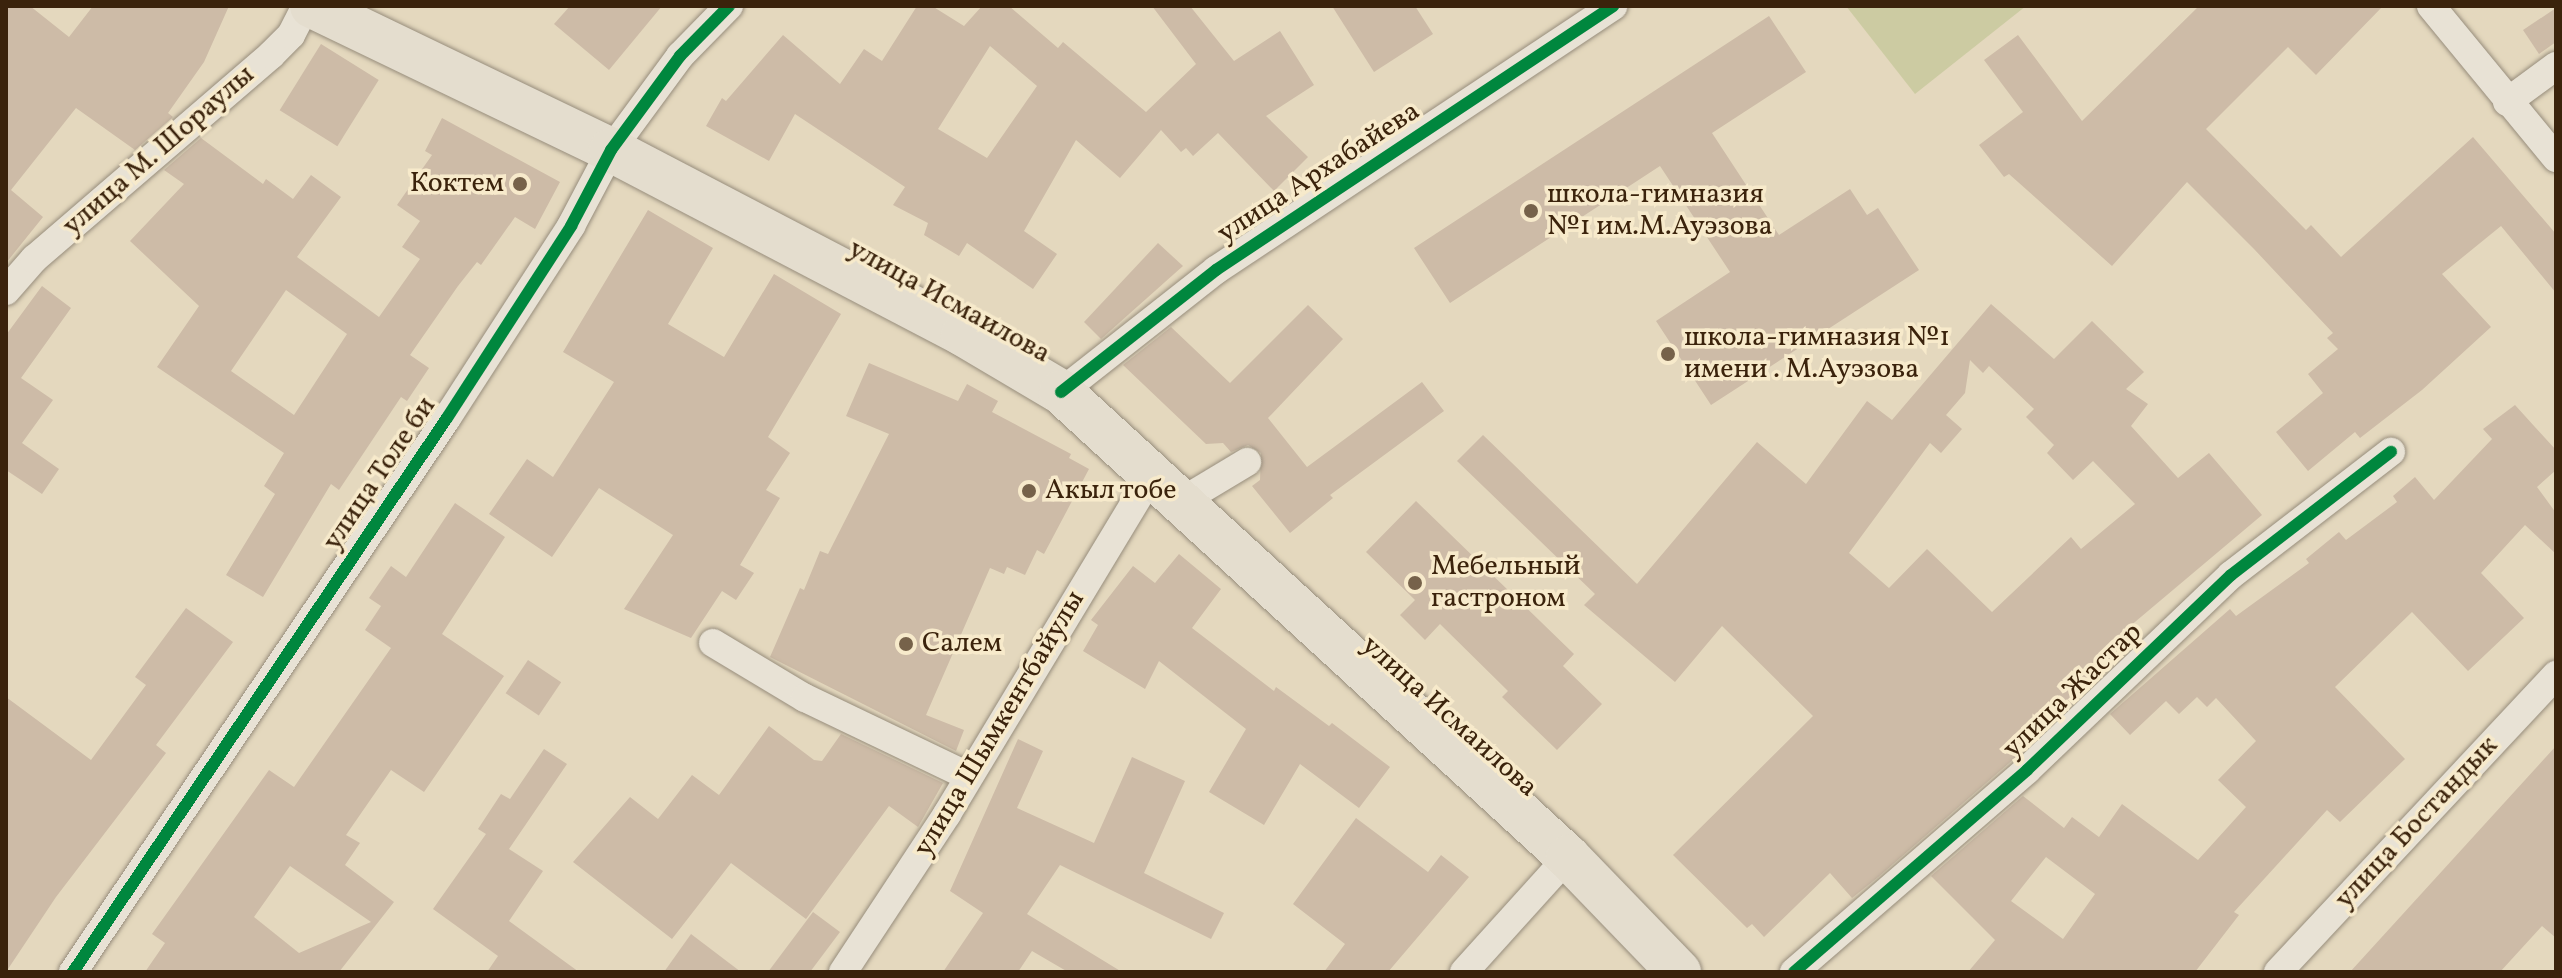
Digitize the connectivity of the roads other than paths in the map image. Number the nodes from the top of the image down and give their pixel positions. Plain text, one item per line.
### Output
1 (309, 6) edge
2 (729, 6) edge
3 (1613, 6) edge
4 (2431, 6) edge
5 (2556, 66) edge
6 (2507, 102) junction
7 (611, 150) junction
8 (2556, 158) edge
9 (6, 291) edge
10 (1061, 392) junction
11 (2391, 452) dead end
12 (1247, 462) dead end
13 (1168, 487) junction
14 (713, 643) dead end
15 (2556, 675) edge
16 (966, 775) junction
17 (1568, 857) junction
18 (73, 972) edge
19 (843, 972) edge
20 (1464, 972) edge
21 (1679, 972) edge
22 (1794, 972) edge
23 (2278, 972) edge

1 - 7 main road, улица Исмаилова
1 - 9 street, улица М. Шораулы
2 - 7 street, улица Толе би
3 - 10 street, улица Архабайева
4 - 6 street
5 - 6 street
6 - 8 street
7 - 10 main road, улица Исмаилова
7 - 18 street, улица Толе би
10 - 13 main road, улица Исмаилова
11 - 22 street, улица Жастар
12 - 13 street
13 - 16 street, улица Шымкентбайулы
13 - 17 main road, улица Исмаилова
14 - 16 street
15 - 23 street, улица Бостандык
16 - 19 street, улица Шымкентбайулы
17 - 20 street
17 - 21 main road, улица Исмаилова

